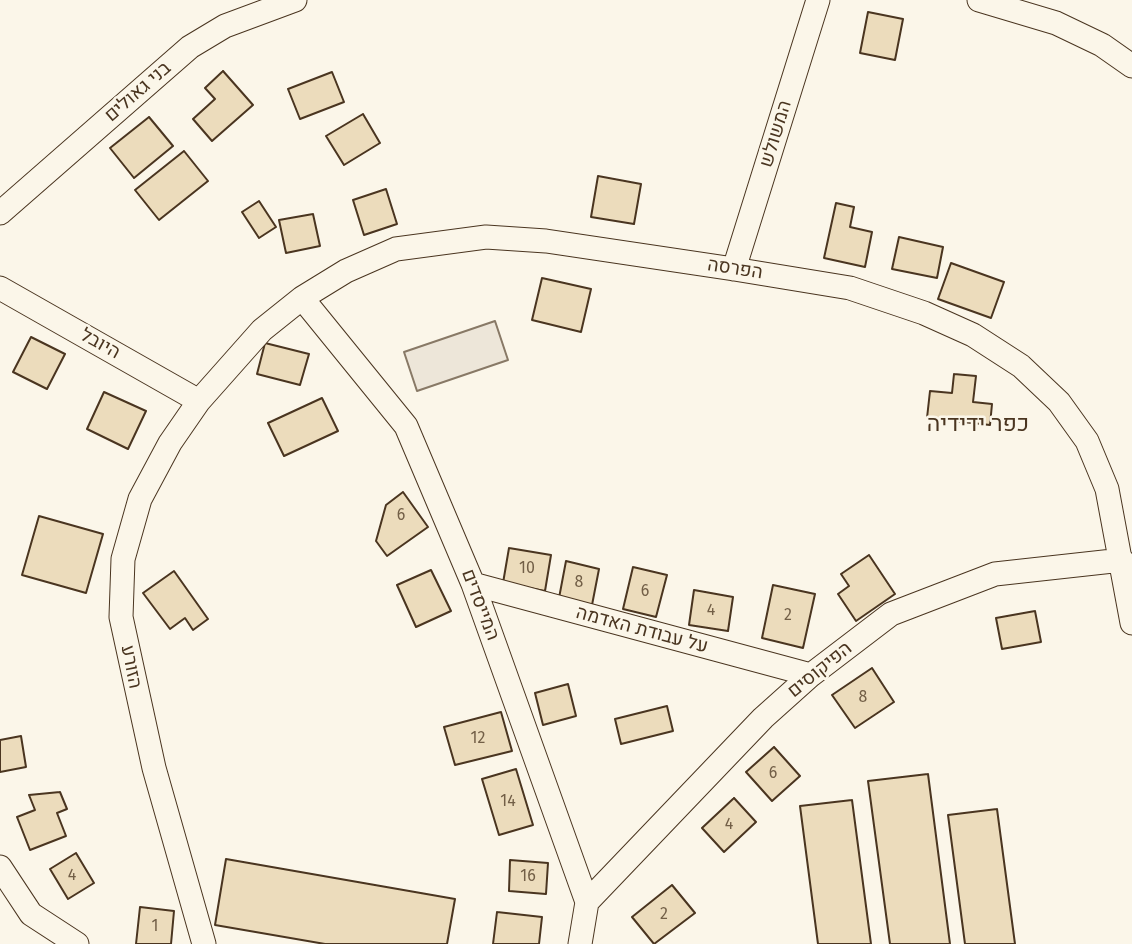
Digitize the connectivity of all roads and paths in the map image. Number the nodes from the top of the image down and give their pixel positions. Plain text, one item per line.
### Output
1 (295, 0) edge
2 (818, 0) edge
3 (979, 0) edge
4 (1132, 66) edge
5 (0, 213) edge
6 (734, 269) junction
7 (0, 288) edge
8 (302, 299) junction
9 (199, 401) junction
10 (1122, 560) junction
11 (473, 584) junction
12 (1132, 623) edge
13 (811, 675) junction
14 (0, 867) edge
15 (587, 902) junction
16 (77, 944) edge
17 (204, 944) edge
18 (580, 944) edge

1 - 5 street, בני גאולים
2 - 6 street, המשולש
3 - 4 street
6 - 8 street, הפרסה
6 - 10 street, הפרסה
7 - 9 street, היובל
8 - 9 street, הפרסה
8 - 11 street, המייסדים
9 - 17 street, הזורע
10 - 12 street, הפרסה
10 - 13 street, הפיקוסים
11 - 13 street, על עבודת האדמה
11 - 15 street, המייסדים
13 - 15 street, הפיקוסים
14 - 16 street
15 - 18 street, המייסדים

